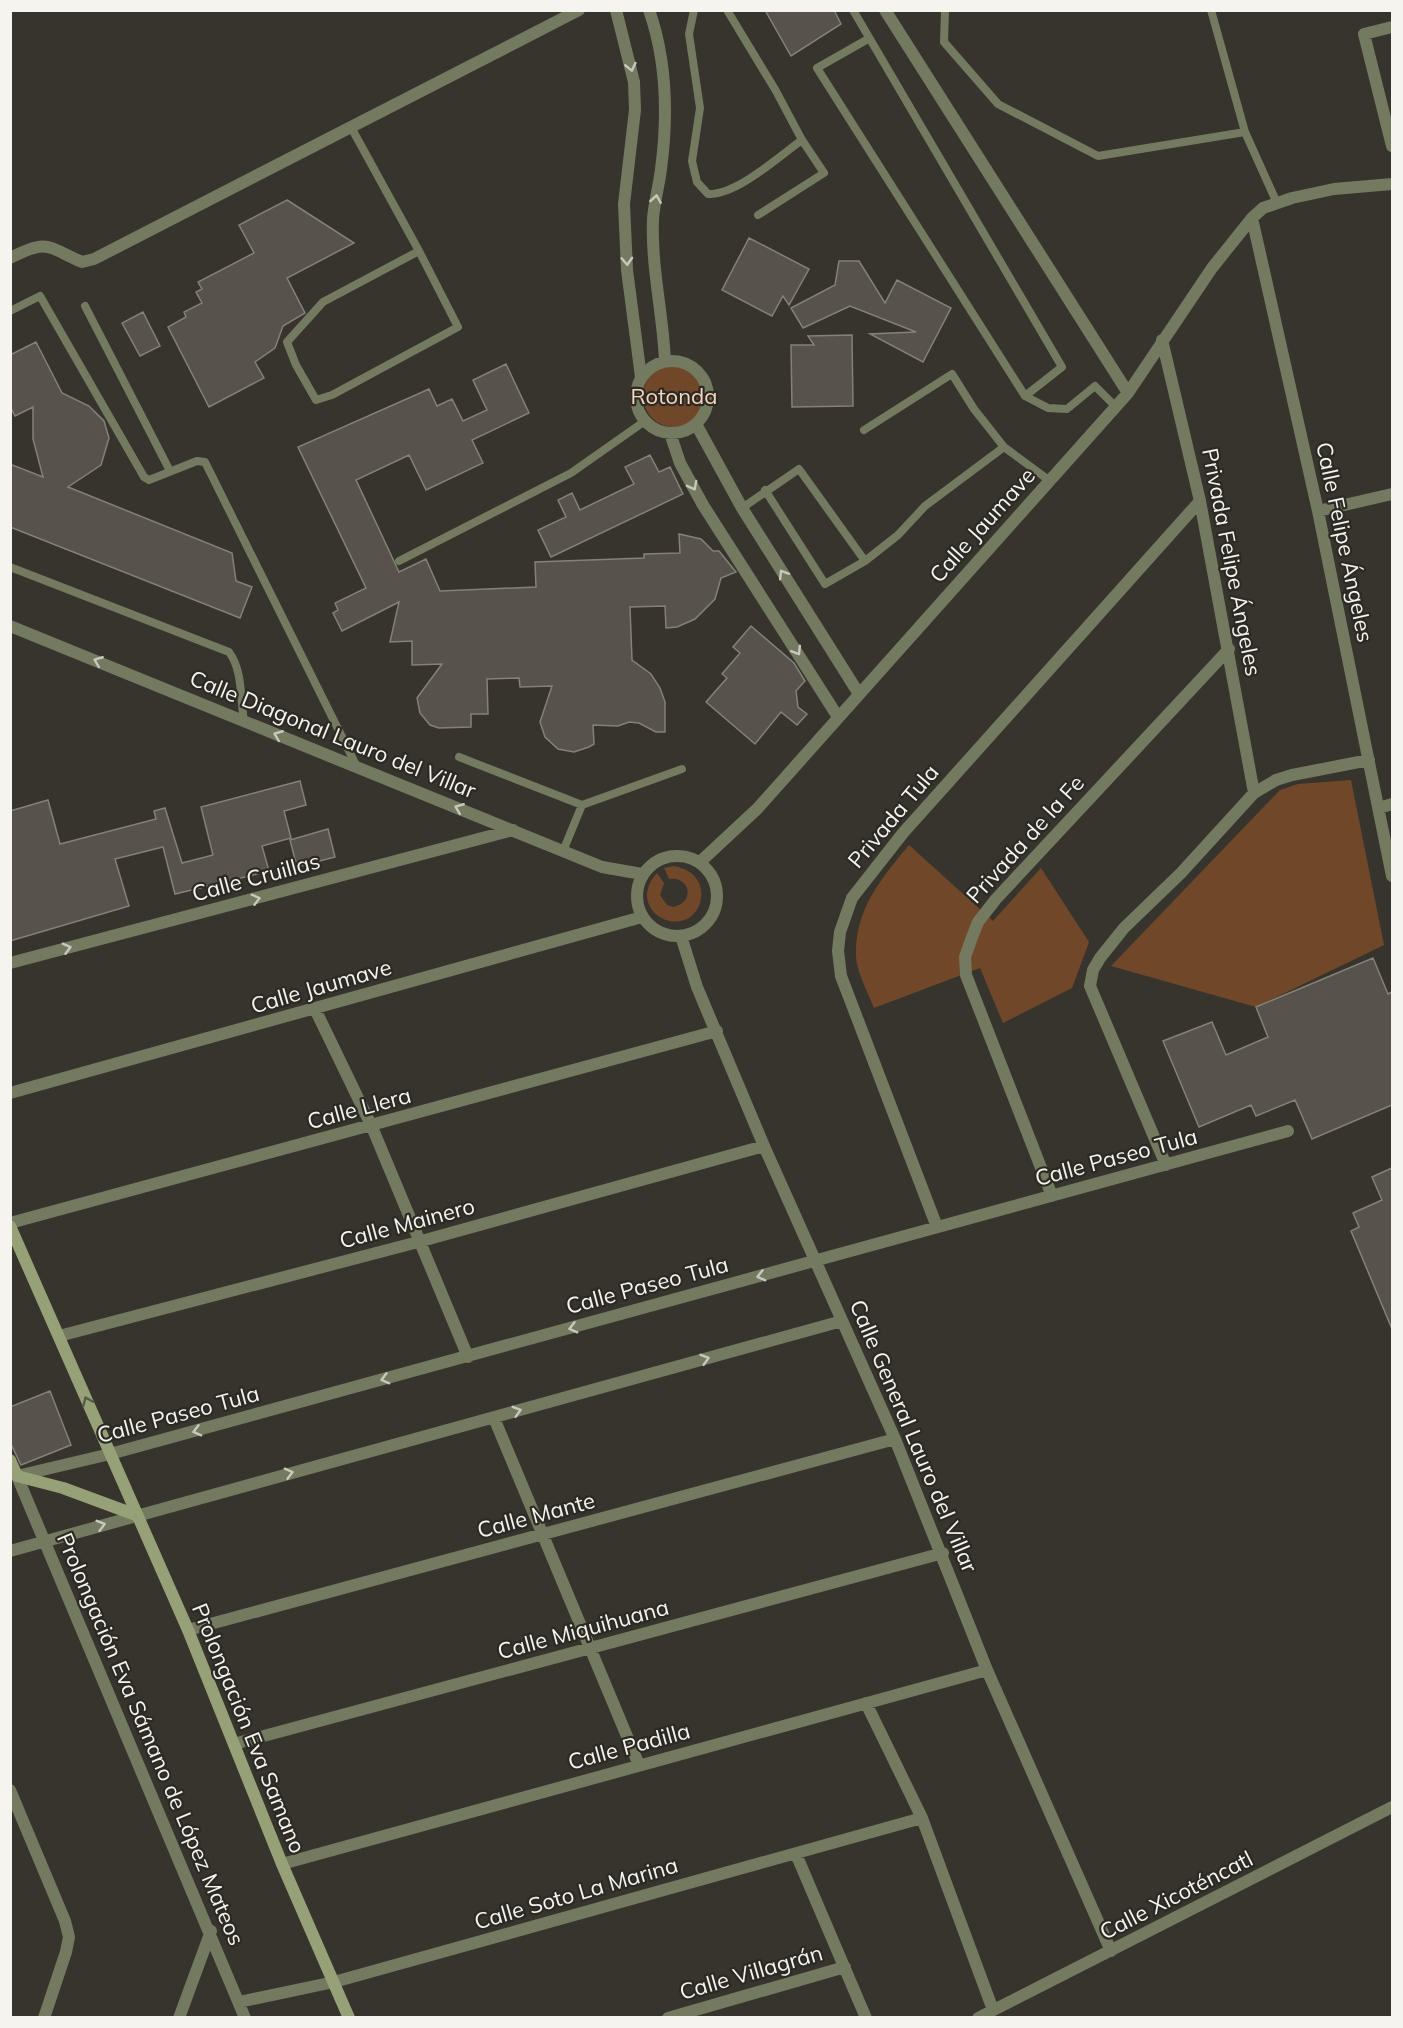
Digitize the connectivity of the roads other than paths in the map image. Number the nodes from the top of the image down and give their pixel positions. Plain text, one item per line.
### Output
1 (579, 10) edge
2 (616, 10) edge
3 (649, 10) edge
4 (694, 10) edge
5 (727, 10) edge
6 (853, 10) edge
7 (885, 10) edge
8 (945, 10) edge
9 (1211, 10) edge
10 (1392, 27) edge
11 (868, 39) junction
12 (352, 129) junction
13 (1245, 132) junction
14 (802, 140) junction
15 (1392, 146) edge
16 (1392, 184) edge
17 (1277, 203) junction
18 (758, 215) dead end
19 (1252, 218) junction
20 (419, 252) junction
21 (10, 258) edge
22 (85, 306) dead end
23 (10, 311) edge
24 (1162, 340) junction
25 (665, 362) junction
26 (641, 377) junction
27 (1128, 393) junction
28 (1025, 396) junction
29 (1116, 407) junction
30 (645, 421) junction
31 (696, 424) junction
32 (864, 430) dead end
33 (670, 433) junction
34 (1004, 447) junction
35 (170, 471) junction
36 (1050, 481) junction
37 (765, 490) junction
38 (1392, 494) edge
39 (1200, 501) junction
40 (742, 508) junction
41 (1318, 511) junction
42 (399, 561) dead end
43 (865, 561) junction
44 (10, 567) edge
45 (10, 626) edge
46 (1229, 649) junction
47 (859, 694) junction
48 (838, 717) junction
49 (244, 721) junction
50 (459, 757) dead end
51 (1369, 760) junction
52 (357, 767) junction
53 (682, 769) dead end
54 (1254, 793) junction
55 (1392, 804) edge
56 (582, 805) junction
57 (1379, 808) junction
58 (513, 830) junction
59 (563, 851) junction
60 (700, 862) junction
61 (642, 874) junction
62 (1392, 876) edge
63 (642, 917) junction
64 (681, 936) junction
65 (10, 963) edge
66 (315, 1009) junction
67 (717, 1031) junction
68 (10, 1093) edge
69 (372, 1127) junction
70 (1288, 1131) dead end
71 (764, 1146) junction
72 (1166, 1165) junction
73 (1052, 1196) junction
74 (10, 1225) edge
75 (937, 1227) junction
76 (418, 1242) junction
77 (817, 1260) junction
78 (842, 1321) junction
79 (59, 1336) junction
80 (468, 1357) junction
81 (494, 1418) junction
82 (895, 1439) junction
83 (110, 1454) junction
84 (10, 1460) edge
85 (17, 1476) junction
86 (136, 1515) junction
87 (543, 1535) junction
88 (45, 1541) junction
89 (10, 1551) edge
90 (943, 1553) junction
91 (188, 1630) junction
92 (591, 1649) junction
93 (987, 1670) junction
94 (867, 1703) junction
95 (234, 1744) junction
96 (639, 1765) junction
97 (10, 1790) edge
98 (1392, 1807) edge
99 (922, 1818) junction
100 (796, 1854) junction
101 (282, 1863) junction
102 (211, 1931) junction
103 (1111, 1951) junction
104 (845, 1967) junction
105 (334, 1982) junction
106 (239, 2002) junction
107 (993, 2010) junction
108 (44, 2018) edge
109 (179, 2018) edge
110 (245, 2018) edge
111 (349, 2018) edge
112 (668, 2018) edge
113 (866, 2018) edge
114 (978, 2018) edge

1 - 12 street
2 -> 26 street
25 -> 3 street
4 - 14 lane
5 - 14 lane
6 - 11 lane
7 - 27 street
8 - 13 lane
9 - 13 lane
10 - 15 street
11 - 28 lane
11 - 28 lane
12 - 20 lane
12 - 21 street
13 - 17 lane
14 - 18 lane
16 - 17 street, Calle Jaumave
17 - 19 street, Calle Jaumave
19 - 24 street, Calle Jaumave
19 - 41 street, Calle Felipe Ángeles
20 - 20 lane
22 - 35 lane
23 - 35 lane
24 - 27 street, Calle Jaumave
24 - 39 street, Privada Felipe Ángeles
25 - 26 street
25 - 31 street
26 - 30 street
27 - 29 street, Calle Jaumave
28 - 29 lane
29 - 36 street, Calle Jaumave
30 - 33 street
30 - 42 lane
31 - 33 street
31 - 40 street
32 - 34 lane
33 -> 48 street
34 - 36 lane
34 - 43 lane
35 - 52 lane
36 - 47 street, Calle Jaumave
37 - 40 lane
37 - 43 lane
37 - 43 lane
38 - 41 street
39 - 46 street, Privada Felipe Ángeles
39 - 75 street, Privada Tula
47 -> 40 street
41 - 51 street, Calle Felipe Ángeles
44 - 49 lane
49 -> 45 street, Calle Diagonal Lauro del Villar
46 - 54 street, Privada Felipe Ángeles
46 - 73 street, Privada de la Fe
47 - 48 street, Calle Jaumave
48 - 60 street, Calle Jaumave
52 -> 49 street, Calle Diagonal Lauro del Villar
50 - 56 lane
51 - 54 street
51 - 57 street, Calle Felipe Ángeles
58 -> 52 street, Calle Diagonal Lauro del Villar
53 - 56 lane
54 - 72 street
55 - 57 street
56 - 59 lane
57 - 62 street, Calle Felipe Ángeles
58 - 59 street, Calle Diagonal Lauro del Villar
65 -> 58 street, Calle Cruillas
59 - 61 street, Calle Diagonal Lauro del Villar
60 - 61 street
60 - 64 street
61 - 63 street
63 - 64 street
63 - 66 street, Calle Jaumave
64 - 67 street, Calle General Lauro del Villar
66 - 68 street, Calle Jaumave
66 - 69 street
67 - 69 street, Calle Llera
67 - 71 street, Calle General Lauro del Villar
69 - 74 street, Calle Llera
69 - 76 street
70 - 72 street, Calle Paseo Tula
71 - 76 street, Calle Mainero
71 - 77 street, Calle General Lauro del Villar
72 - 73 street, Calle Paseo Tula
73 - 75 street, Calle Paseo Tula
74 - 79 main road, Prolongación Eva Samano
75 - 77 street, Calle Paseo Tula
76 - 79 street, Calle Mainero
76 - 80 street
77 - 78 street, Calle General Lauro del Villar
77 -> 80 street, Calle Paseo Tula
81 -> 78 street
78 - 82 street, Calle General Lauro del Villar
83 -> 79 main road, Prolongación Eva Samano
80 -> 83 street, Calle Paseo Tula
86 -> 81 street
81 - 87 street
82 - 87 street, Calle Mante
82 - 90 street, Calle General Lauro del Villar
83 - 85 street, Calle Paseo Tula
83 - 86 main road, Prolongación Eva Samano
84 - 85 main road
85 - 86 main road
85 - 88 street, Prolongación Eva Sámano de López Mateos
88 -> 86 street
86 - 91 main road, Prolongación Eva Samano
87 - 91 street, Calle Mante
87 - 92 street
88 - 89 street
88 - 102 street, Prolongación Eva Sámano de López Mateos
90 - 92 street, Calle Miquihuana
90 - 93 street, Calle General Lauro del Villar
91 - 95 main road, Prolongación Eva Samano
92 - 95 street, Calle Miquihuana
92 - 96 street
93 - 94 street, Calle Padilla
93 - 103 street, Calle General Lauro del Villar
94 - 96 street, Calle Padilla
94 - 99 street
95 - 101 main road, Prolongación Eva Samano
96 - 101 street, Calle Padilla
97 - 108 street
98 - 103 street, Calle Xicoténcatl
99 - 100 street, Calle Soto La Marina
99 - 107 street
100 - 104 street
100 - 105 street, Calle Soto La Marina
101 - 105 main road, Prolongación Eva Samano
102 - 106 street, Prolongación Eva Sámano de López Mateos
102 - 109 street
103 - 107 street, Calle Xicoténcatl
104 - 112 street, Calle Villagrán
104 - 113 street
105 - 106 street, Calle Soto La Marina
105 - 111 main road, Prolongación Eva Samano
106 - 110 street, Prolongación Eva Sámano de López Mateos
107 - 114 street, Calle Xicoténcatl

